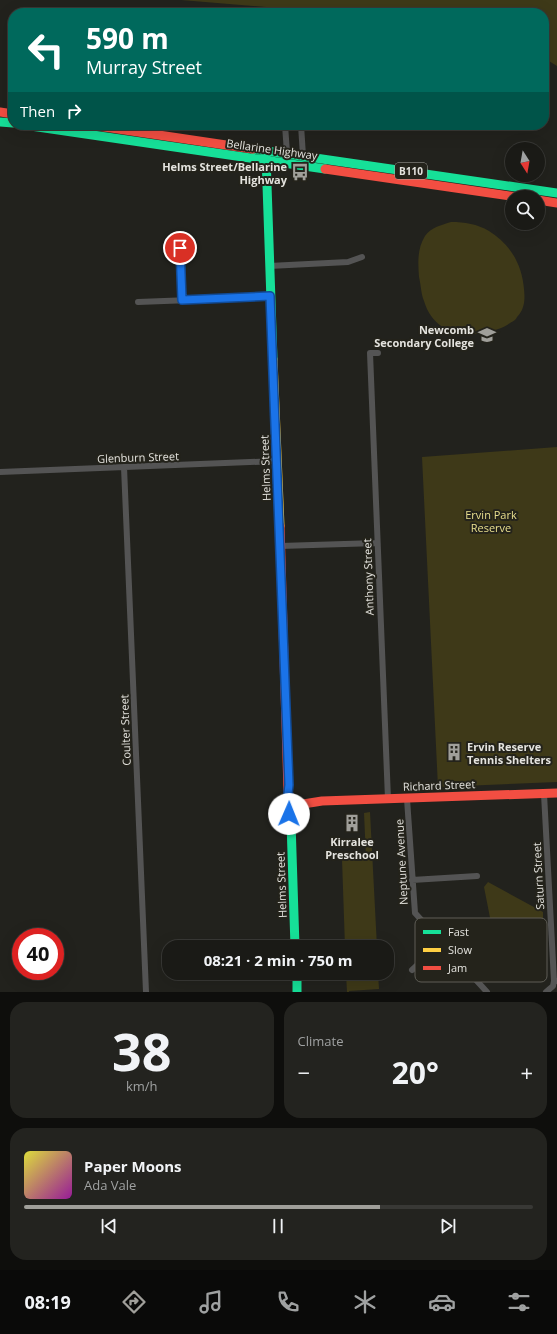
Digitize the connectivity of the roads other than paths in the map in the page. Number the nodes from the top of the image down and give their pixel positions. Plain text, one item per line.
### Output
1 (59, 130) edge
2 (126, 130) edge
3 (285, 130) edge
4 (301, 130) edge
5 (266, 150) junction
6 (287, 153) junction
7 (303, 156) junction
8 (266, 160) junction
9 (557, 193) edge
10 (505, 195) edge
11 (545, 201) edge
12 (557, 203) edge
13 (180, 248) dead end
14 (362, 257) dead end
15 (270, 266) junction
16 (270, 296) junction
17 (182, 300) junction
18 (138, 302) dead end
19 (378, 353) dead end
20 (277, 461) junction
21 (124, 468) junction
22 (0, 472) edge
23 (377, 543) junction
24 (280, 546) junction
25 (557, 793) edge
26 (544, 794) junction
27 (407, 798) junction
28 (388, 799) junction
29 (295, 803) junction
30 (477, 876) dead end
31 (412, 880) junction
32 (419, 918) edge
33 (296, 940) edge
34 (415, 967) edge
35 (412, 970) dead end
36 (297, 980) edge
37 (556, 981) edge
38 (478, 982) edge
39 (146, 992) edge
40 (297, 992) edge
41 (487, 992) edge
42 (546, 992) edge

1 - 8 main road, Bellarine Highway / B110
2 - 5 main road, Bellarine Highway / B110
3 - 6 street
4 - 7 street
5 - 6 main road, Bellarine Highway / B110
5 - 8 main road, Helms Street
6 - 7 main road, Bellarine Highway / B110
7 - 9 main road, Bellarine Highway / B110
8 - 10 main road, Bellarine Highway / B110
8 - 15 main road, Helms Street
11 - 12 main road
13 - 17 street
14 - 15 street
15 - 16 main road, Helms Street
16 - 17 street
16 - 20 main road, Helms Street
17 - 18 street
19 - 23 street, Anthony Street
20 - 21 street, Glenburn Street
20 - 24 main road, Helms Street
21 - 22 street, Glenburn Street
21 - 39 street, Coulter Street
23 - 24 street
23 - 28 street, Anthony Street
24 - 29 main road, Helms Street
25 - 26 main road, Richard Street
26 - 27 main road, Richard Street
26 - 37 street, Saturn Street
27 - 28 main road, Richard Street
27 - 31 street, Neptune Avenue
28 - 29 main road, Richard Street
29 - 33 main road, Helms Street
30 - 31 street
31 - 32 street, Neptune Avenue
34 - 35 street
36 - 40 main road
37 - 42 street
38 - 41 street, Neptune Avenue

